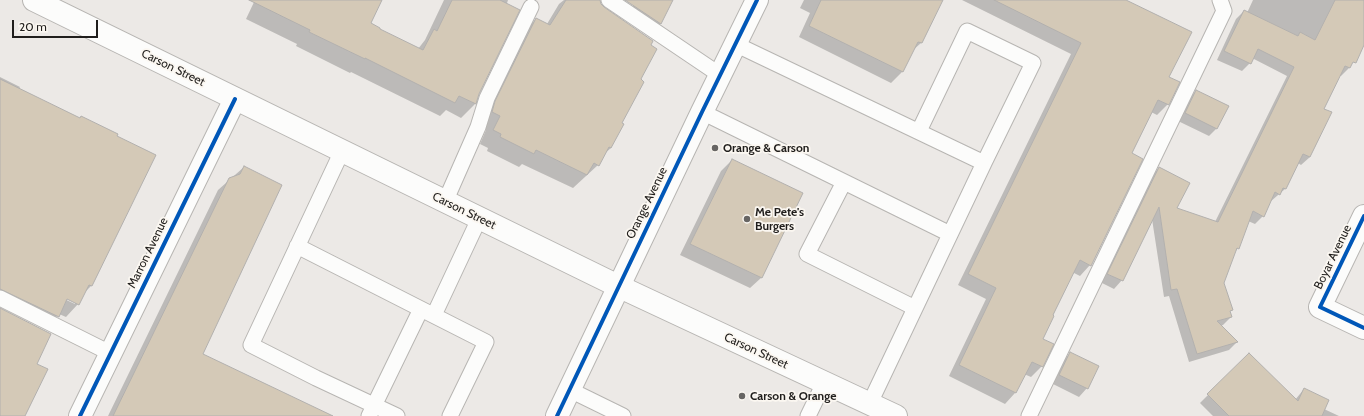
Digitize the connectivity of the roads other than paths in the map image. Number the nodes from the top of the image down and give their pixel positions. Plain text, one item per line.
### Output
1 (34, 0) edge
2 (610, 0) edge
3 (757, 0) edge
4 (1220, 0) edge
5 (531, 7) dead end
6 (735, 44) junction
7 (720, 75) junction
8 (235, 99) junction
9 (702, 112) junction
10 (919, 131) junction
11 (342, 151) junction
12 (984, 162) junction
13 (844, 182) junction
14 (445, 202) junction
15 (1364, 216) edge
16 (479, 219) junction
17 (950, 234) junction
18 (297, 246) junction
19 (618, 286) junction
20 (0, 298) edge
21 (915, 308) junction
22 (428, 312) junction
23 (1364, 328) edge
24 (110, 353) junction
25 (824, 383) junction
26 (570, 390) junction
27 (870, 403) junction
28 (372, 410) edge
29 (80, 416) edge
30 (397, 416) edge
31 (450, 416) edge
32 (557, 416) edge
33 (623, 416) edge
34 (808, 416) edge
35 (896, 416) edge
36 (1029, 416) edge

1 - 8 street, Carson Street
2 - 7 lane
3 - 6 street, Orange Avenue
4 - 36 lane
5 - 14 lane
6 - 7 street, Orange Avenue
6 - 10 lane
7 - 9 street, Orange Avenue
8 - 11 street, Carson Street
8 - 24 street, Marron Avenue
9 - 13 lane
9 - 19 street, Orange Avenue
10 - 12 lane
10 - 12 lane
11 - 14 street, Carson Street
11 - 18 lane
12 - 17 lane
13 - 17 lane
13 - 21 lane
14 - 16 street, Carson Street
15 - 23 street, Boyar Avenue
16 - 19 street, Carson Street
16 - 22 lane
17 - 21 lane
18 - 22 lane
18 - 28 lane
19 - 25 street, Carson Street
19 - 26 street, Orange Avenue
20 - 24 lane
21 - 27 lane
22 - 28 lane
22 - 31 lane
24 - 29 street, Marron Avenue
25 - 27 street, Carson Street
25 - 34 lane
26 - 32 street, Orange Avenue
26 - 33 lane
27 - 35 street, Carson Street
28 - 30 lane

